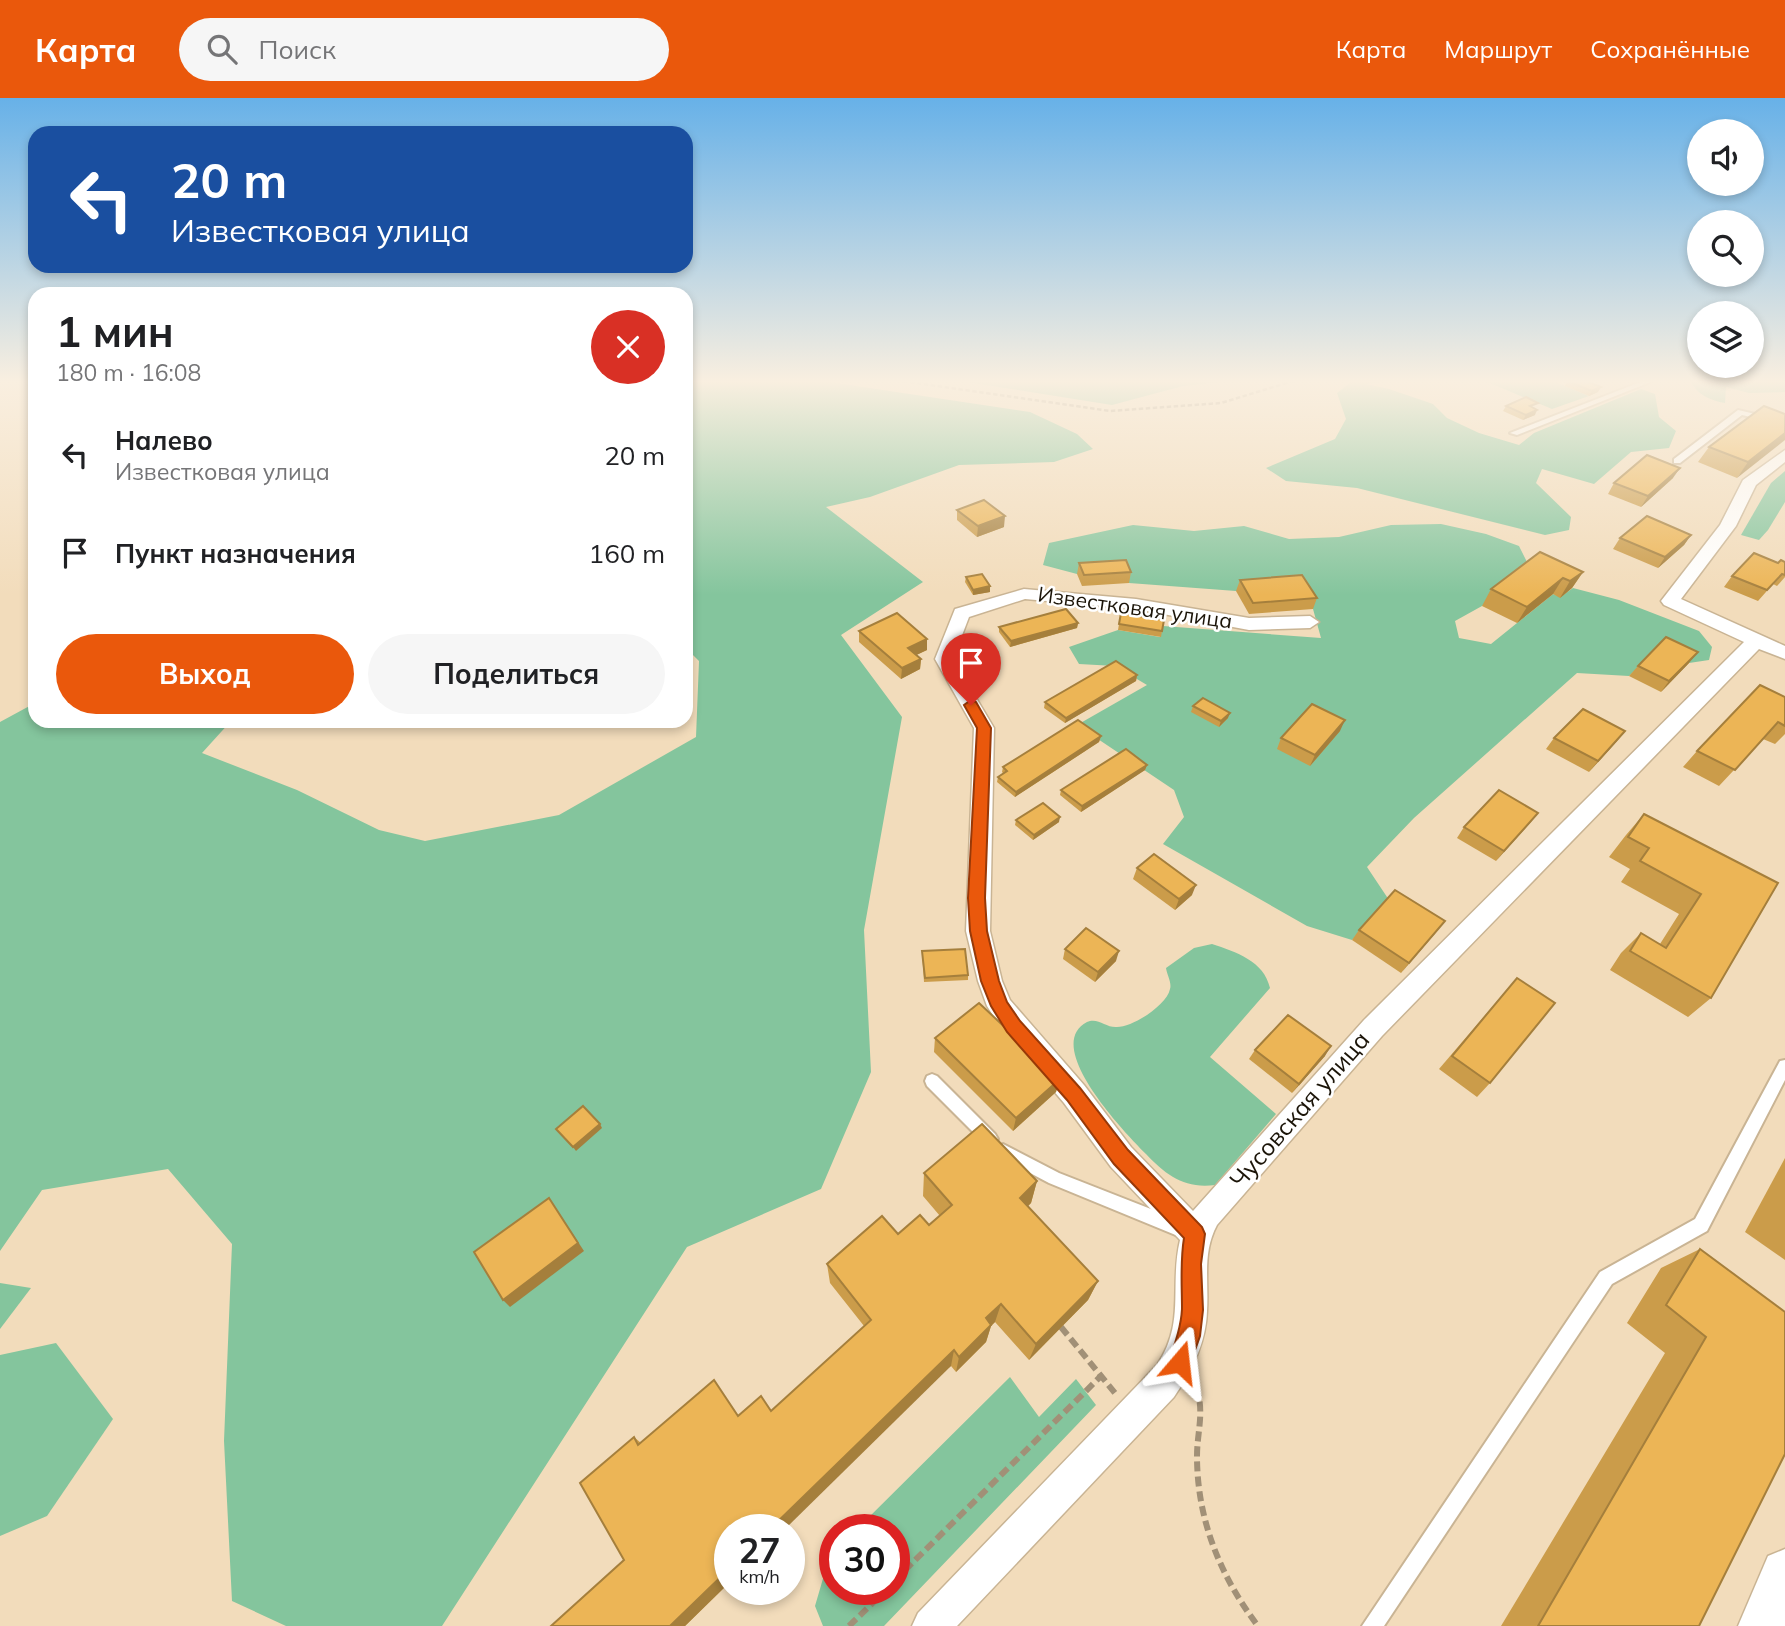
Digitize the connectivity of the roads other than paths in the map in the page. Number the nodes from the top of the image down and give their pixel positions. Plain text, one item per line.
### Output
1 (1688, 452) edge
2 (1785, 455) edge
3 (1677, 461) dead end
4 (1670, 601) joint
5 (1310, 622) dead end
6 (1757, 640) junction
7 (1785, 653) edge
8 (1785, 1066) edge
9 (932, 1081) dead end
10 (1195, 1234) junction
11 (1785, 1573) edge
12 (931, 1626) edge
13 (1372, 1626) edge
14 (1762, 1626) edge

1 - 3 lane
2 - 4 street
4 - 6 street
5 - 10 street, Известковая улица
6 - 7 street
6 - 10 street, Чусовская улица
8 - 13 lane
9 - 10 lane
10 - 12 street, Чусовская улица
11 - 14 street

